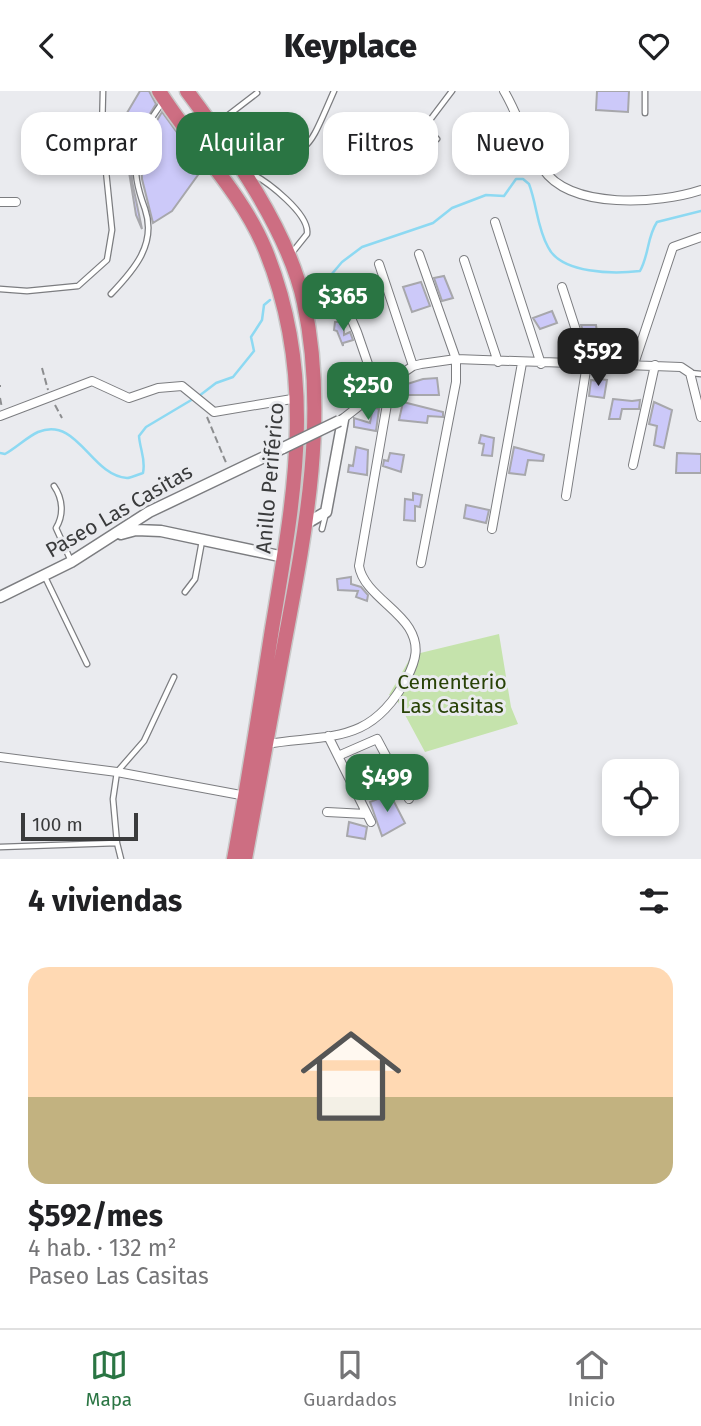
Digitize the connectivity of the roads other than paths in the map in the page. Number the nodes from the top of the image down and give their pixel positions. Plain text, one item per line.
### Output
1 (103, 91) edge
2 (187, 91) edge
3 (334, 91) edge
4 (452, 91) edge
5 (504, 91) edge
6 (645, 91) edge
7 (257, 93) dead end
8 (162, 95) edge
9 (203, 112) edge
10 (232, 112) edge
11 (436, 112) edge
12 (645, 113) dead end
13 (309, 144) edge
14 (244, 175) edge
15 (254, 175) edge
16 (701, 190) edge
17 (0, 202) edge
18 (16, 202) dead end
19 (495, 222) dead end
20 (701, 237) edge
21 (419, 254) dead end
22 (288, 258) junction
23 (464, 260) dead end
24 (379, 264) dead end
25 (562, 287) dead end
26 (0, 289) edge
27 (339, 291) dead end
28 (111, 294) dead end
29 (456, 359) junction
30 (498, 362) junction
31 (522, 363) junction
32 (541, 364) junction
33 (587, 364) junction
34 (634, 364) junction
35 (655, 365) junction
36 (413, 366) junction
37 (690, 373) junction
38 (701, 374) edge
39 (391, 381) junction
40 (378, 393) junction
41 (299, 398) junction
42 (0, 417) edge
43 (701, 417) edge
44 (341, 420) junction
45 (633, 465) dead end
46 (54, 486) dead end
47 (566, 496) dead end
48 (149, 512) junction
49 (326, 512) junction
50 (307, 523) junction
51 (322, 529) dead end
52 (492, 529) dead end
53 (161, 531) junction
54 (108, 538) junction
55 (202, 540) junction
56 (284, 557) junction
57 (71, 562) junction
58 (421, 563) dead end
59 (44, 576) junction
60 (185, 592) dead end
61 (0, 597) edge
62 (87, 663) dead end
63 (174, 677) dead end
64 (328, 736) junction
65 (266, 744) junction
66 (338, 756) junction
67 (0, 757) edge
68 (117, 772) junction
69 (246, 796) junction
70 (409, 799) dead end
71 (327, 813) dead end
72 (366, 814) junction
73 (371, 823) dead end
74 (117, 843) junction
75 (0, 847) edge
76 (121, 859) edge
77 (234, 859) edge
78 (245, 859) edge

1 - 26 lane
2 - 9 highway, Anillo Periférico
3 - 13 lane
4 - 11 lane
5 - 16 street
6 - 12 lane
7 - 10 lane
8 - 28 lane
8 - 41 highway, Anillo Periférico
14 - 22 highway, Anillo Periférico
15 - 22 lane
17 - 18 street
19 - 32 street
20 - 34 street
21 - 29 street
22 - 50 highway, Anillo Periférico
23 - 30 street
24 - 36 street
25 - 33 street
27 - 40 street
29 - 30 street, Paseo Las Casitas
29 - 36 street, Paseo Las Casitas
29 - 58 street
30 - 31 street, Paseo Las Casitas
31 - 32 street, Paseo Las Casitas
31 - 52 street
32 - 33 street, Paseo Las Casitas
33 - 34 street, Paseo Las Casitas
33 - 47 street
34 - 35 street, Paseo Las Casitas
35 - 37 street, Paseo Las Casitas
35 - 45 street
36 - 39 street, Paseo Las Casitas
37 - 38 lane
37 - 43 street
39 - 40 street, Paseo Las Casitas
39 - 64 street
40 - 44 street, Paseo Las Casitas
41 - 42 street
41 - 56 highway, Anillo Periférico
44 - 48 street, Paseo Las Casitas, bridge
44 - 49 street
46 - 57 lane
48 - 53 street
48 - 54 street, Paseo Las Casitas
49 - 50 street
49 - 51 lane
50 - 65 highway, Anillo Periférico
53 - 54 street
53 - 55 street
54 - 57 street, Paseo Las Casitas
55 - 56 street
55 - 60 lane
56 - 69 highway, Anillo Periférico
57 - 59 street, Paseo Las Casitas
59 - 61 street, Paseo Las Casitas
59 - 62 lane
63 - 68 lane
64 - 65 street
64 - 66 street
65 - 78 highway, Anillo Periférico
66 - 70 street
66 - 72 street
67 - 68 street
68 - 69 street
68 - 74 lane
69 - 77 highway, Anillo Periférico
71 - 72 street
72 - 73 street
74 - 75 lane
74 - 76 lane

